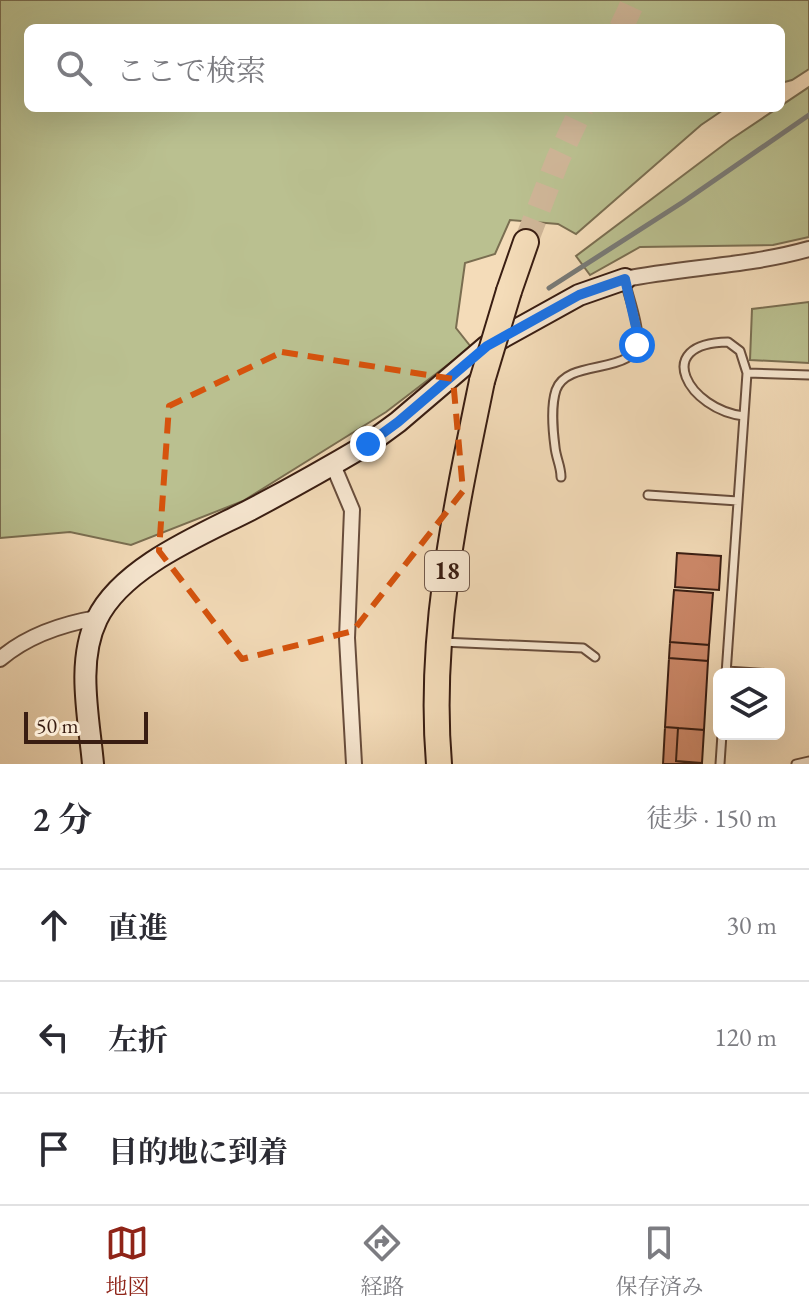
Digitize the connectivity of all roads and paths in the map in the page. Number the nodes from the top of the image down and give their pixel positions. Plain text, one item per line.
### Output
1 (526, 242) tunnel mouth
2 (809, 249) edge
3 (625, 279) junction
4 (747, 373) junction
5 (809, 375) edge
6 (744, 416) junction
7 (333, 465) junction
8 (561, 477) dead end
9 (648, 495) dead end
10 (738, 501) junction
11 (97, 618) junction
12 (440, 642) junction
13 (1, 655) edge
14 (595, 657) dead end
15 (726, 668) edge
16 (722, 740) edge
17 (809, 761) edge
18 (93, 764) edge
19 (354, 764) edge
20 (439, 764) edge
21 (720, 764) edge
22 (796, 764) edge

1 - 12 highway, 18, bridge
2 - 3 street
3 - 7 street
3 - 8 lane
4 - 5 lane
4 - 6 lane
4 - 6 lane
6 - 10 lane
7 - 11 street
7 - 19 street
9 - 10 lane
10 - 15 lane
11 - 13 street
11 - 18 street
12 - 14 lane
12 - 20 highway, 18
16 - 21 lane
17 - 22 lane

